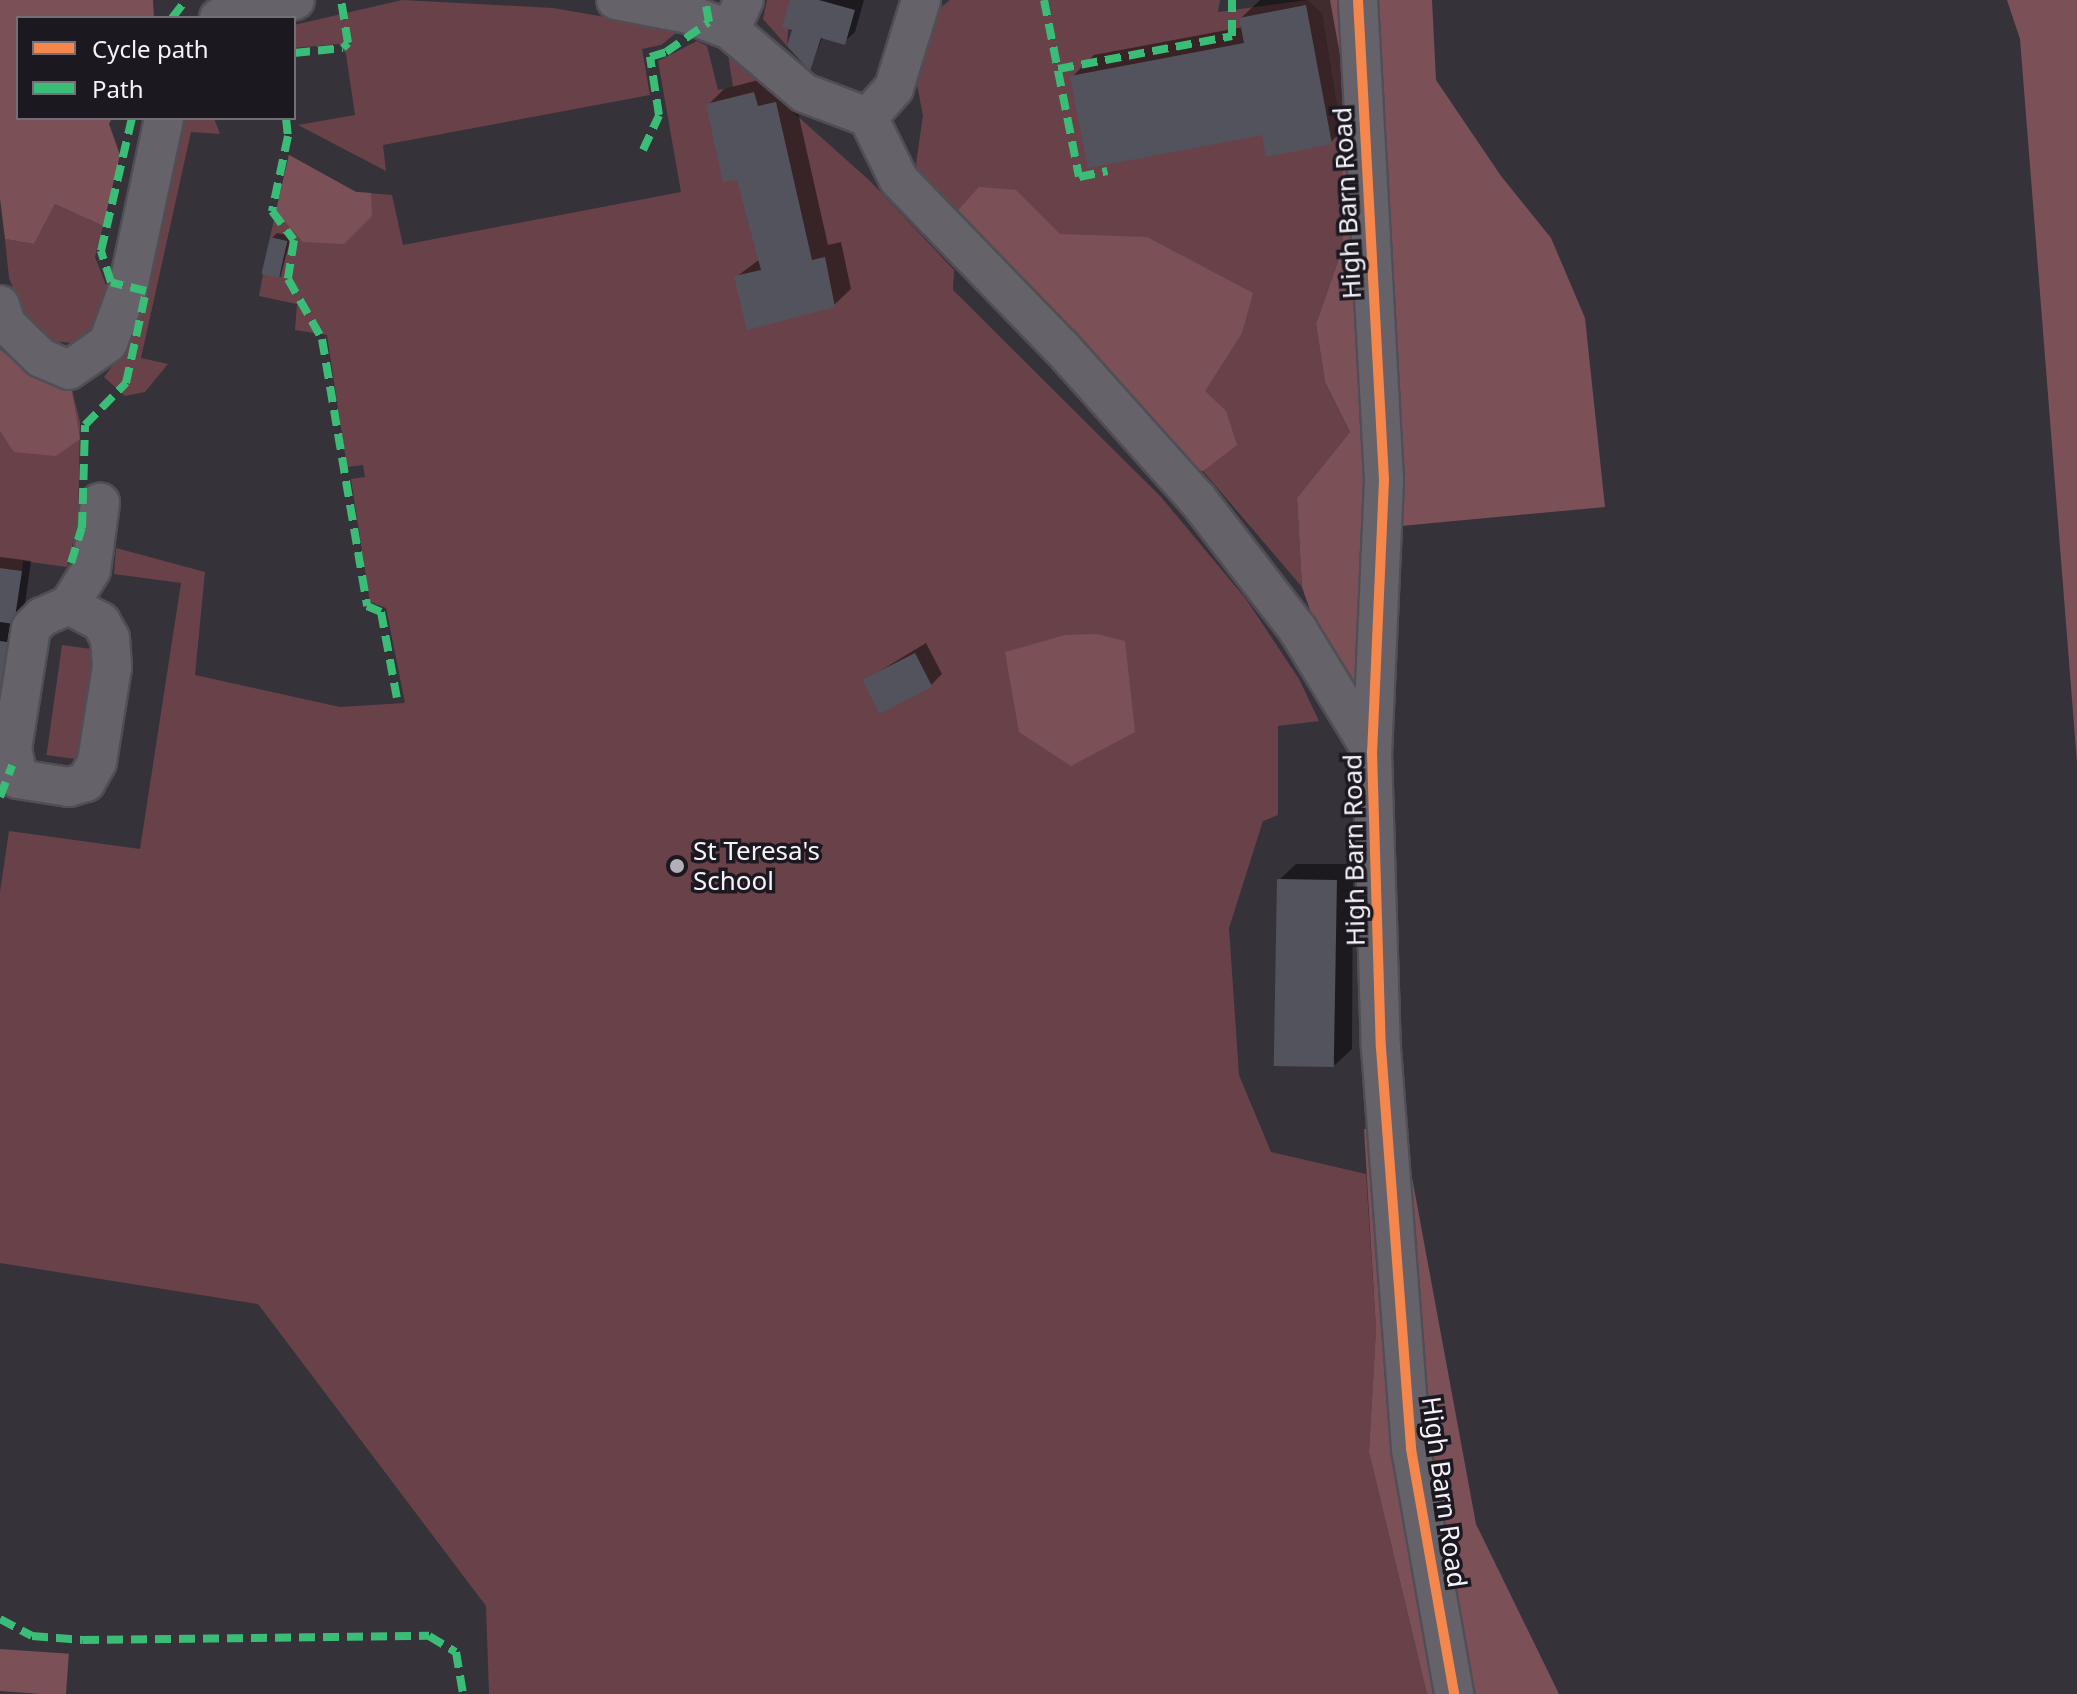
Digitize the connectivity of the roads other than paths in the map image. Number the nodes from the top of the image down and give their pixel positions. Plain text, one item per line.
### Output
1 (295, 0) edge
2 (616, 0) edge
3 (921, 0) edge
4 (1358, 0) edge
5 (737, 15) edge
6 (227, 16) edge
7 (868, 117) junction
8 (164, 120) edge
9 (0, 305) edge
10 (100, 503) dead end
11 (69, 605) dead end
12 (1372, 751) junction
13 (1454, 1694) edge

1 - 6 street
2 - 5 street
3 - 7 street
4 - 12 street, High Barn Road
5 - 7 street
7 - 12 street
8 - 9 street
10 - 11 street
12 - 13 street, High Barn Road

